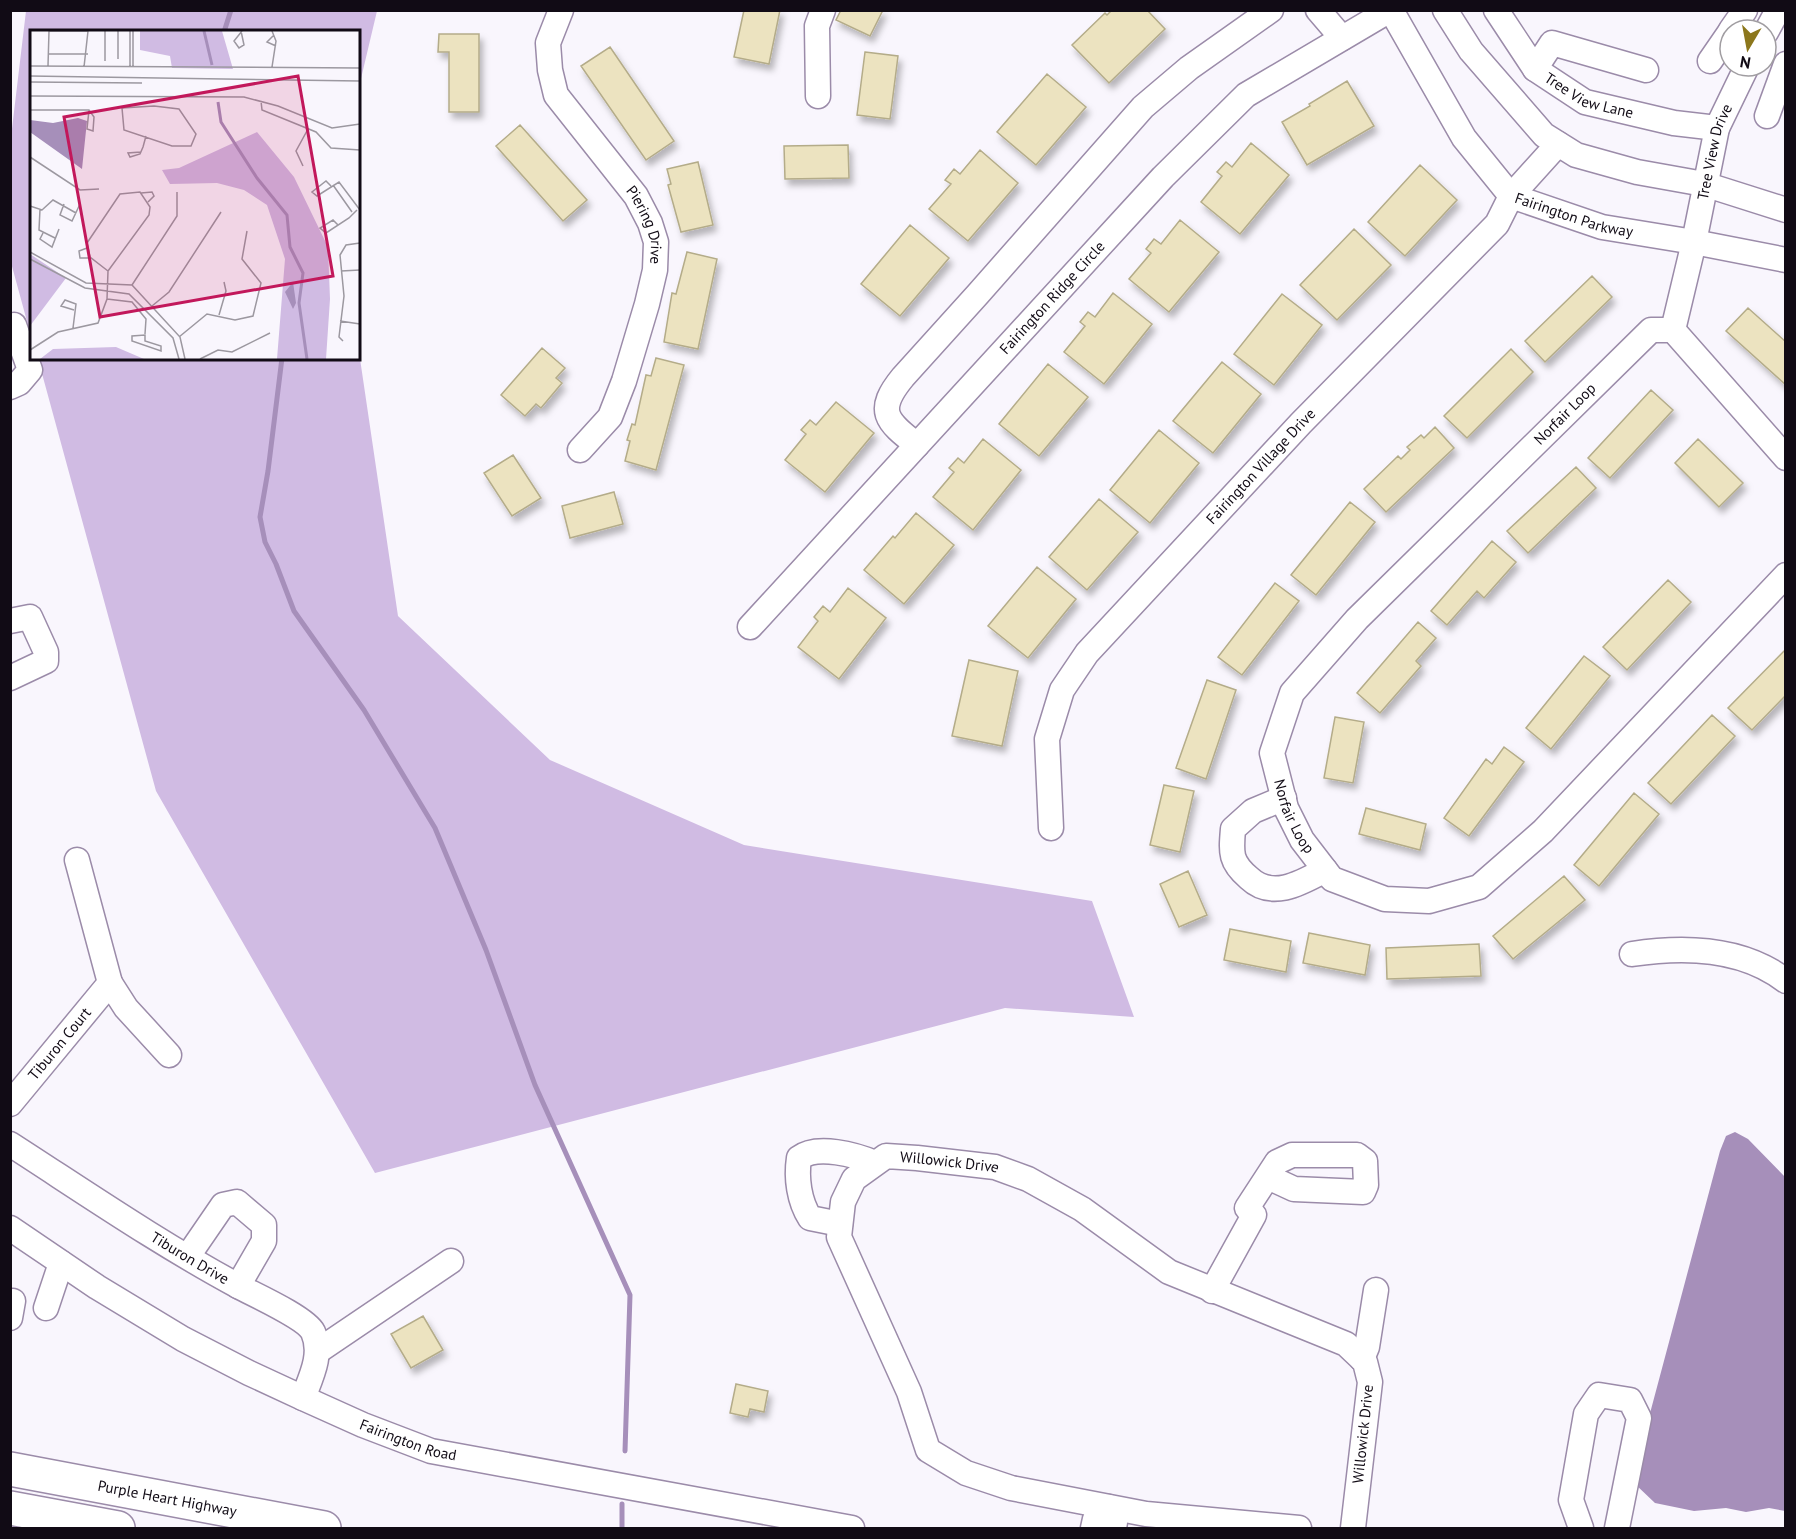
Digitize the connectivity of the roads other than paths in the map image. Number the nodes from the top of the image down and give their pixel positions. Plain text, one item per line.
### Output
1 (561, 10) edge
2 (823, 10) edge
3 (1271, 10) edge
4 (1318, 10) edge
5 (1391, 10) edge
6 (1445, 10) edge
7 (1496, 10) edge
8 (1342, 38) junction
9 (1718, 50) edge
10 (1710, 62) dead end
11 (1785, 64) edge
12 (1534, 69) junction
13 (1646, 70) dead end
14 (1741, 78) edge
15 (818, 96) dead end
16 (1767, 116) dead end
17 (1717, 128) junction
18 (1558, 144) junction
19 (1704, 184) junction
20 (1511, 196) junction
21 (1785, 210) edge
22 (1694, 242) junction
23 (1785, 260) edge
24 (10, 326) edge
25 (1673, 330) junction
26 (10, 387) edge
27 (917, 445) junction
28 (580, 450) dead end
29 (1784, 454) edge
30 (1785, 576) edge
31 (13, 620) edge
32 (750, 627) dead end
33 (10, 678) edge
34 (1284, 798) junction
35 (1051, 828) dead end
36 (77, 860) dead end
37 (1325, 870) junction
38 (1632, 954) dead end
39 (1785, 981) edge
40 (110, 983) junction
41 (169, 1055) dead end
42 (10, 1104) edge
43 (10, 1144) edge
44 (875, 1164) junction
45 (1268, 1177) dead end
46 (840, 1224) junction
47 (10, 1228) edge
48 (188, 1256) junction
49 (451, 1261) dead end
50 (61, 1263) junction
51 (238, 1286) junction
52 (1376, 1290) dead end
53 (1212, 1291) junction
54 (46, 1308) dead end
55 (318, 1351) junction
56 (1362, 1359) junction
57 (303, 1398) junction
58 (10, 1469) edge
59 (10, 1508) edge
60 (1111, 1518) edge
61 (118, 1528) edge
62 (324, 1528) edge
63 (852, 1528) edge
64 (1093, 1528) edge
65 (1299, 1528) edge
66 (1353, 1528) edge
67 (1581, 1528) edge
68 (1617, 1528) edge

1 - 28 street, Piering Drive
2 - 15 street
3 - 27 street
4 - 8 street
5 - 8 street, Fairington Ridge Circle
5 - 20 street, Fairington Parkway
6 - 18 street
7 - 12 street, Tree View Lane
8 - 27 street, Fairington Ridge Circle
9 - 10 street
11 - 16 street
12 - 13 street
12 - 17 street, Tree View Lane
14 - 17 street, Tree View Drive
17 - 19 street, Tree View Drive
18 - 19 street
18 - 20 street, Fairington Village Drive
19 - 21 street
19 - 22 street, Tree View Drive
20 - 22 street, Fairington Parkway
20 - 35 street, Fairington Village Drive
22 - 23 street, Fairington Parkway
22 - 25 street
24 - 26 street
25 - 29 street
25 - 34 street, Norfair Loop
27 - 32 street, Fairington Ridge Circle
30 - 37 street, Norfair Loop
31 - 33 street
34 - 37 street, Norfair Loop
34 - 37 street
36 - 40 street
38 - 39 street
40 - 41 street
40 - 42 street, Tiburon Court
43 - 48 street, Tiburon Drive
44 - 46 street, Willowick Drive
44 - 46 street
44 - 53 street, Willowick Drive
45 - 53 street
46 - 60 street, Willowick Drive
47 - 50 street, Fairington Road
48 - 51 street, Tiburon Drive
48 - 51 street
49 - 55 street
50 - 54 street
50 - 57 street, Fairington Road
51 - 55 street, Tiburon Drive
52 - 56 street
53 - 56 street, Willowick Drive
55 - 57 street
56 - 66 street, Willowick Drive
57 - 63 street, Fairington Road
58 - 62 highway, Purple Heart Highway
59 - 61 highway
60 - 64 street
60 - 65 street, Willowick Drive
67 - 68 street

